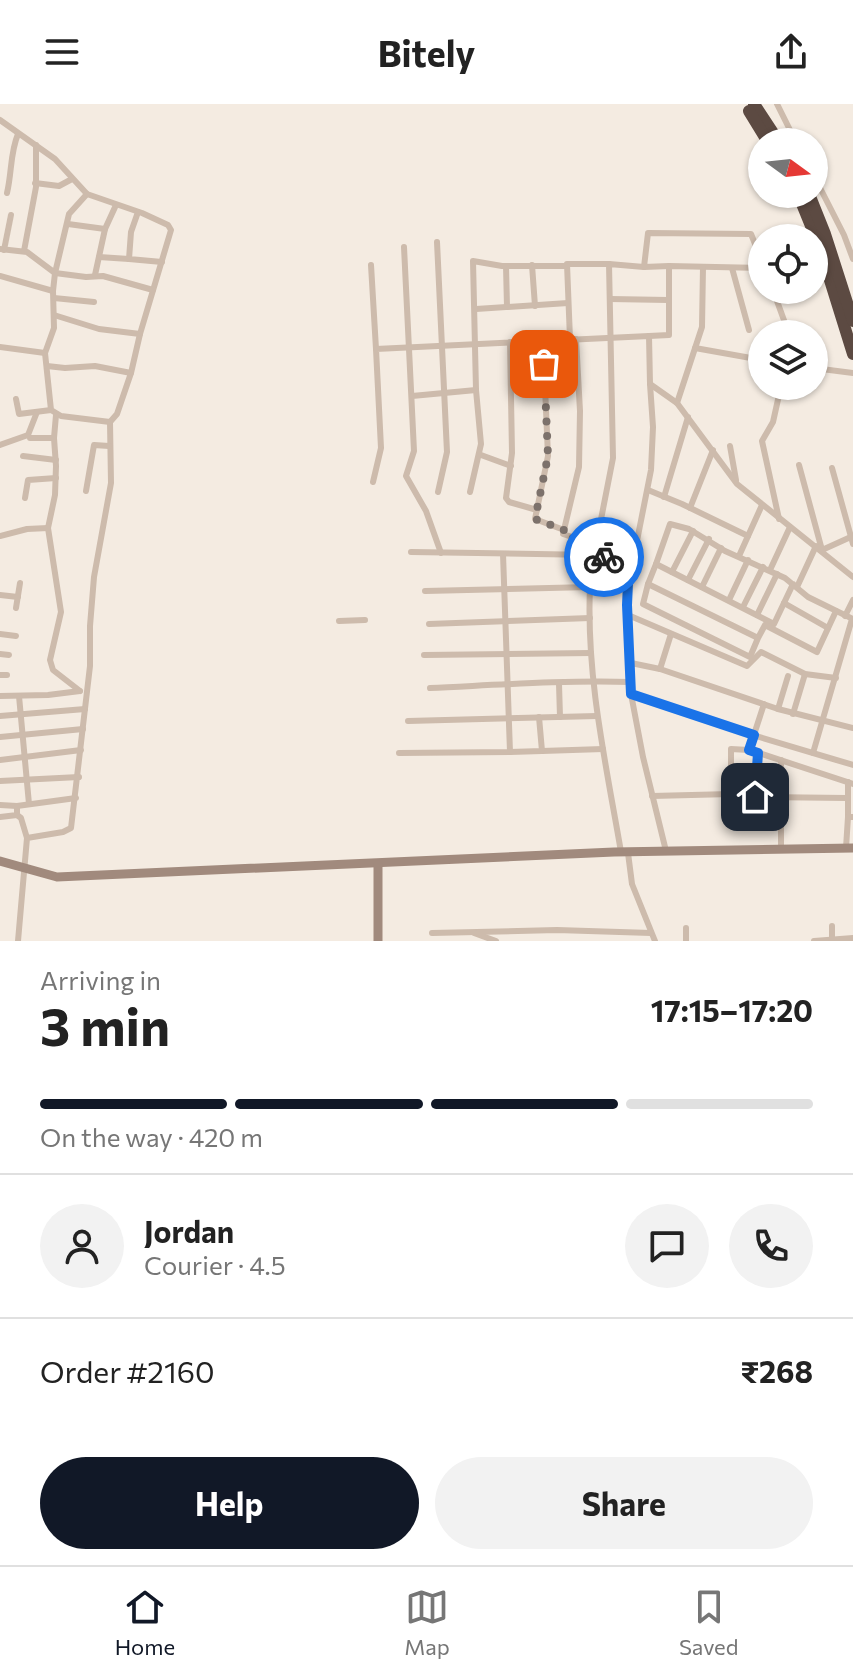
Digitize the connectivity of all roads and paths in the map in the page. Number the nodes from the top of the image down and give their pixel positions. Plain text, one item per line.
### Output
1 (746, 104) edge
2 (754, 104) edge
3 (777, 104) edge
4 (3, 122) edge
5 (760, 128) edge
6 (770, 128) edge
7 (789, 128) edge
8 (18, 134) junction
9 (0, 135) edge
10 (36, 145) junction
11 (72, 179) junction
12 (35, 183) junction
13 (7, 193) dead end
14 (87, 194) junction
15 (828, 204) edge
16 (116, 205) junction
17 (138, 212) junction
18 (11, 215) dead end
19 (68, 224) junction
20 (105, 229) junction
21 (748, 234) edge
22 (437, 242) dead end
23 (404, 247) dead end
24 (2, 250) edge
25 (24, 251) junction
26 (99, 257) junction
27 (129, 259) junction
28 (853, 259) edge
29 (162, 262) junction
30 (609, 264) junction
31 (371, 265) dead end
32 (532, 265) junction
33 (506, 266) junction
34 (565, 266) junction
35 (669, 266) junction
36 (644, 267) junction
37 (703, 267) junction
38 (732, 268) junction
39 (748, 268) edge
40 (55, 273) junction
41 (828, 274) edge
42 (95, 275) junction
43 (0, 276) edge
44 (828, 276) edge
45 (153, 290) junction
46 (53, 294) junction
47 (610, 299) junction
48 (668, 300) junction
49 (94, 302) dead end
50 (568, 303) junction
51 (535, 306) junction
52 (507, 307) junction
53 (476, 309) junction
54 (54, 315) junction
55 (853, 321) edge
56 (748, 326) edge
57 (140, 334) junction
58 (649, 336) junction
59 (611, 337) junction
60 (573, 339) junction
61 (543, 341) junction
62 (510, 342) junction
63 (476, 344) junction
64 (442, 346) junction
65 (0, 347) edge
66 (410, 347) junction
67 (695, 348) junction
68 (376, 349) junction
69 (45, 353) junction
70 (853, 354) edge
71 (748, 357) edge
72 (47, 366) junction
73 (828, 370) edge
74 (131, 373) junction
75 (853, 373) edge
76 (650, 384) junction
77 (476, 390) junction
78 (446, 393) junction
79 (412, 396) junction
80 (16, 399) dead end
81 (778, 400) edge
82 (677, 403) junction
83 (37, 412) junction
84 (53, 412) junction
85 (688, 417) junction
86 (110, 422) junction
87 (30, 438) dead end
88 (54, 438) junction
89 (0, 445) edge
90 (109, 446) junction
91 (730, 446) dead end
92 (713, 450) junction
93 (481, 455) junction
94 (23, 456) dead end
95 (56, 460) junction
96 (799, 465) dead end
97 (511, 466) junction
98 (832, 468) dead end
99 (56, 478) junction
100 (373, 482) dead end
101 (737, 484) junction
102 (648, 490) junction
103 (86, 491) dead end
104 (438, 492) dead end
105 (470, 492) dead end
106 (664, 497) junction
107 (25, 498) dead end
108 (762, 505) junction
109 (690, 508) junction
110 (537, 510) junction
111 (779, 519) junction
112 (790, 527) junction
113 (48, 528) junction
114 (564, 530) junction
115 (693, 531) junction
116 (0, 536) edge
117 (748, 536) junction
118 (709, 539) junction
119 (852, 539) edge
120 (596, 545) junction
121 (721, 548) junction
122 (819, 548) junction
123 (411, 552) dead end
124 (441, 553) junction
125 (503, 554) junction
126 (594, 555) junction
127 (739, 556) junction
128 (748, 560) junction
129 (629, 561) junction
130 (656, 564) junction
131 (770, 570) junction
132 (672, 572) junction
133 (853, 577) edge
134 (688, 580) junction
135 (20, 583) dead end
136 (648, 584) junction
137 (628, 586) junction
138 (795, 586) junction
139 (590, 587) junction
140 (702, 587) junction
141 (504, 589) junction
142 (425, 591) dead end
143 (0, 595) edge
144 (18, 597) junction
145 (729, 600) junction
146 (853, 600) edge
147 (784, 603) junction
148 (743, 607) junction
149 (16, 608) dead end
150 (836, 611) junction
151 (628, 615) junction
152 (757, 615) junction
153 (590, 618) junction
154 (850, 618) edge
155 (365, 620) dead end
156 (339, 621) dead end
157 (505, 621) junction
158 (429, 624) dead end
159 (828, 628) junction
160 (0, 634) edge
161 (671, 634) junction
162 (16, 636) dead end
163 (758, 638) junction
164 (591, 653) junction
165 (0, 654) edge
166 (9, 655) dead end
167 (424, 655) dead end
168 (506, 655) junction
169 (631, 663) junction
170 (660, 669) junction
171 (805, 674) junction
172 (788, 676) dead end
173 (836, 678) junction
174 (592, 681) junction
175 (631, 682) junction
176 (559, 684) junction
177 (506, 685) junction
178 (430, 688) dead end
179 (83, 690) junction
180 (631, 694) junction
181 (0, 696) edge
182 (19, 696) junction
183 (764, 704) junction
184 (85, 709) junction
185 (778, 709) junction
186 (793, 714) junction
187 (21, 715) junction
188 (0, 716) edge
189 (597, 716) junction
190 (539, 717) junction
191 (560, 717) junction
192 (507, 718) junction
193 (408, 721) dead end
194 (823, 722) junction
195 (853, 728) edge
196 (83, 729) junction
197 (754, 735) junction
198 (24, 736) junction
199 (0, 737) edge
200 (603, 749) junction
201 (81, 750) junction
202 (749, 750) junction
203 (542, 751) junction
204 (510, 752) junction
205 (399, 753) dead end
206 (758, 753) junction
207 (813, 753) junction
208 (26, 756) junction
209 (0, 760) edge
210 (781, 760) junction
211 (853, 765) edge
212 (79, 777) junction
213 (27, 779) junction
214 (0, 781) edge
215 (850, 783) edge
216 (731, 794) junction
217 (652, 796) junction
218 (755, 797) junction
219 (781, 797) junction
220 (76, 798) junction
221 (847, 798) junction
222 (29, 804) junction
223 (0, 805) edge
224 (17, 806) junction
225 (17, 815) junction
226 (0, 817) edge
227 (850, 817) edge
228 (27, 838) junction
229 (781, 848) junction
230 (850, 848) edge
231 (666, 851) junction
232 (625, 852) junction
233 (0, 861) edge
234 (378, 865) junction
235 (25, 870) junction
236 (832, 926) dead end
237 (686, 928) dead end
238 (590, 931) junction
239 (475, 932) junction
240 (432, 933) dead end
241 (651, 933) junction
242 (853, 938) edge
243 (832, 940) edge
244 (18, 941) edge
245 (378, 941) edge
246 (468, 941) edge
247 (496, 941) edge
248 (586, 941) edge
249 (655, 941) edge
250 (686, 941) edge
251 (814, 941) edge

1 - 5 highway
2 - 6 highway
3 - 7 street
4 - 8 street
4 - 9 street
8 - 10 street
8 - 13 street
10 - 11 street
10 - 12 street
11 - 12 street
11 - 14 street
12 - 25 street
14 - 16 street
14 - 19 street
15 - 28 street
16 - 17 street
16 - 20 street
17 - 27 street
17 - 29 street
18 - 24 street
19 - 20 street
19 - 40 street
20 - 26 street
21 - 36 street
22 - 64 street
23 - 66 street
24 - 25 street
25 - 40 street
26 - 27 street
26 - 42 street
27 - 29 street
29 - 45 street
30 - 34 street
30 - 36 street
30 - 47 street
31 - 68 street
32 - 33 street
32 - 34 street
32 - 51 street
33 - 52 street
33 - 53 street
34 - 50 street
35 - 36 street
35 - 37 street
35 - 48 street
37 - 38 street
37 - 67 street
38 - 39 street
38 - 56 street
40 - 42 street
40 - 46 street
41 - 55 highway
42 - 45 street
43 - 46 street
44 - 70 highway
45 - 57 street
46 - 49 street
46 - 54 street
47 - 48 street
47 - 59 street
48 - 58 street
50 - 51 street
50 - 60 street
51 - 52 street
52 - 53 street
53 - 63 street
54 - 57 street
54 - 69 street
57 - 74 street
58 - 59 street
58 - 76 street
59 - 60 street
59 - 120 street
60 - 61 street
60 - 114 street
61 - 62 street
61 - 110 street
62 - 63 street
62 - 97 street
63 - 64 street
63 - 77 street
64 - 66 street
64 - 78 street
65 - 69 street
66 - 68 street
66 - 79 street
67 - 71 street
67 - 82 street
68 - 100 street
69 - 72 street
72 - 74 street
72 - 84 street
73 - 75 street
74 - 86 street
76 - 82 street
76 - 102 street
77 - 78 street
77 - 93 street
78 - 79 street
78 - 104 street
79 - 124 street
80 - 83 street
81 - 111 street
82 - 85 street
83 - 84 street
83 - 89 street
84 - 86 street
84 - 88 street
85 - 92 street
85 - 106 street
86 - 90 street
87 - 88 street
88 - 95 street
90 - 103 street
90 - 179 street
91 - 101 street
92 - 101 street
92 - 109 street
93 - 97 street
93 - 105 street
94 - 95 street
95 - 99 street
96 - 122 street
97 - 110 street
98 - 119 street
99 - 107 street
99 - 113 street
101 - 108 street
102 - 106 street
102 - 129 street
106 - 109 street
108 - 111 street
108 - 117 street
109 - 117 street
110 - 114 street
111 - 112 street
112 - 122 street
112 - 131 street
113 - 116 street
113 - 179 street
114 - 120 street
115 - 118 street
115 - 130 street
115 - 132 street
117 - 127 street
118 - 121 street
118 - 134 street
119 - 122 street
120 - 126 street
121 - 127 street
121 - 140 street
122 - 133 street
122 - 138 street
123 - 124 street
124 - 125 street
125 - 126 street
125 - 141 street
126 - 129 street
127 - 128 street
128 - 131 street
128 - 145 street
129 - 137 street
130 - 132 street
130 - 136 street
131 - 138 street
131 - 148 street
131 - 152 street
132 - 134 street
134 - 140 street
135 - 144 street
136 - 163 street
136 - 163 street
137 - 139 street
137 - 151 street
138 - 147 street
138 - 150 street
139 - 141 street
139 - 153 street
140 - 145 street
141 - 142 street
141 - 157 street
143 - 144 street
144 - 149 street
145 - 148 street
146 - 154 street
147 - 152 street
147 - 159 street
148 - 152 street
150 - 154 street
150 - 159 street
151 - 161 street
151 - 169 street
153 - 157 street
153 - 164 street
154 - 173 street
155 - 156 street
157 - 158 street
157 - 168 street
159 - 163 street
160 - 162 street
161 - 170 street
161 - 171 street
164 - 168 street
164 - 174 street
165 - 166 street
167 - 168 street
168 - 177 street
169 - 170 street
169 - 175 street
170 - 183 street
171 - 173 street
171 - 186 street
172 - 185 street
173 - 194 street
174 - 175 street
174 - 176 street
174 - 189 street
175 - 180 street
176 - 177 street
176 - 191 street
177 - 178 street
177 - 192 street
179 - 182 street
179 - 184 street
180 - 197 street
180 - 217 street
181 - 182 street
182 - 187 street
183 - 185 street
183 - 197 street
184 - 187 street
184 - 196 street
185 - 186 street
186 - 194 street
187 - 188 street
187 - 198 street
189 - 191 street
189 - 200 street
190 - 191 street
190 - 192 street
190 - 203 street
192 - 193 street
192 - 204 street
194 - 195 street
194 - 207 street
196 - 198 street
196 - 201 street
197 - 202 street
197 - 207 street
198 - 199 street
198 - 208 street
200 - 203 street
200 - 232 street
201 - 208 street
201 - 212 street
202 - 206 street
202 - 216 street
203 - 204 street
204 - 205 street
206 - 210 street
206 - 218 street
207 - 211 street
208 - 209 street
208 - 213 street
210 - 215 street
210 - 219 street
212 - 213 street
212 - 220 street
213 - 214 street
213 - 222 street
215 - 221 street
216 - 217 street
216 - 218 street
217 - 231 street
218 - 219 street
219 - 221 street
219 - 229 street
220 - 222 street
220 - 228 street
221 - 227 street
222 - 224 street
223 - 224 street
224 - 225 street
225 - 226 street
225 - 228 street
227 - 230 street
228 - 235 street
229 - 230 street
229 - 231 street
231 - 232 street
232 - 234 street
232 - 241 street
233 - 235 street
234 - 235 street
234 - 245 street
235 - 244 street
236 - 243 street
237 - 250 street
238 - 239 street
238 - 241 street
238 - 248 street
239 - 240 street
239 - 246 street
239 - 247 street
241 - 249 street
242 - 243 street
243 - 251 street

